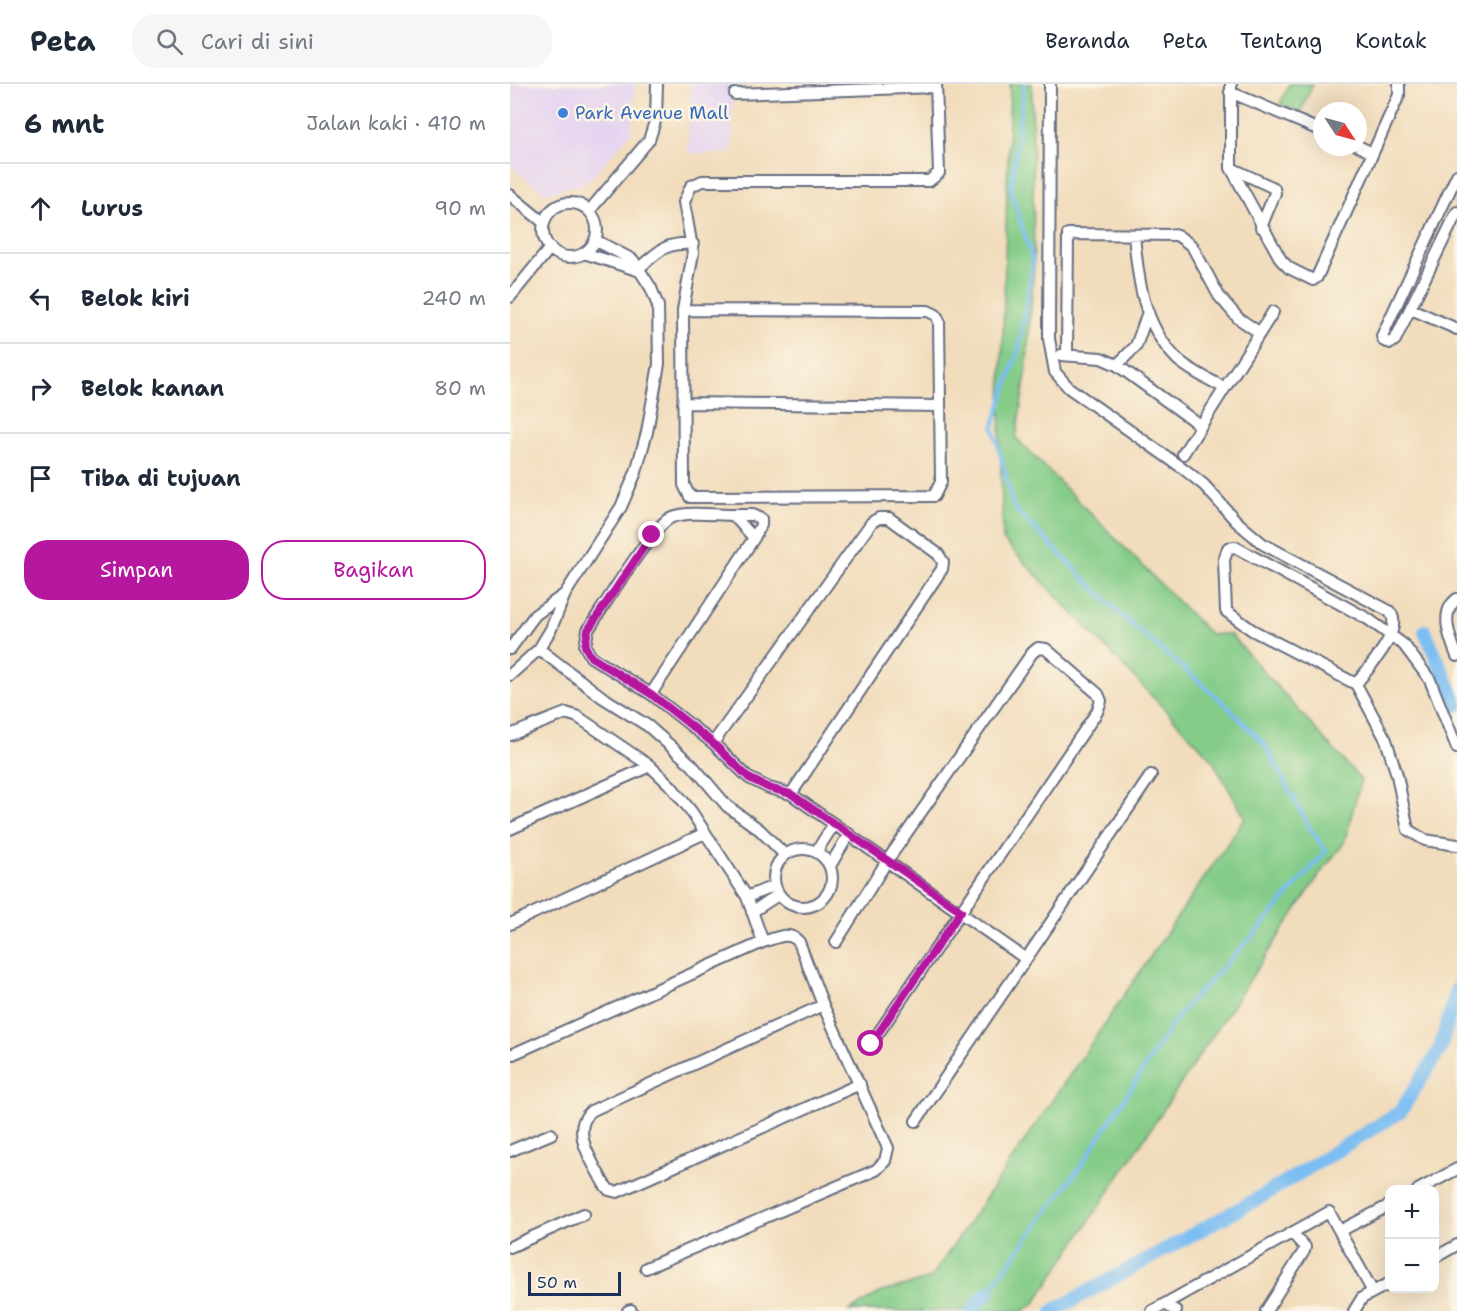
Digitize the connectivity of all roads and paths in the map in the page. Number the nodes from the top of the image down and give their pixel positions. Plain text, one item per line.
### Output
1 (657, 84) edge
2 (1050, 84) edge
3 (1399, 84) edge
4 (936, 85) edge
5 (1231, 88) edge
6 (735, 94) dead end
7 (1313, 127) edge
8 (1367, 151) edge
9 (1372, 153) junction
10 (1231, 168) junction
11 (1457, 175) edge
12 (510, 195) edge
13 (590, 210) junction
14 (1457, 212) edge
15 (543, 222) junction
16 (1261, 226) junction
17 (1134, 235) junction
18 (595, 240) junction
19 (693, 244) junction
20 (550, 248) junction
21 (584, 253) junction
22 (637, 270) junction
23 (510, 297) edge
24 (1411, 309) junction
25 (683, 310) junction
26 (1148, 312) junction
27 (1273, 312) dead end
28 (1457, 329) edge
29 (1260, 333) junction
30 (1050, 354) junction
31 (1067, 355) junction
32 (1118, 365) junction
33 (1224, 388) junction
34 (683, 403) junction
35 (940, 406) junction
36 (1201, 426) junction
37 (1183, 454) dead end
38 (733, 515) junction
39 (754, 538) junction
40 (565, 594) junction
41 (1457, 599) edge
42 (1391, 636) junction
43 (510, 649) edge
44 (539, 649) junction
45 (1457, 656) edge
46 (510, 675) edge
47 (1356, 684) junction
48 (651, 694) junction
49 (510, 735) edge
50 (713, 743) junction
51 (1457, 748) edge
52 (650, 766) junction
53 (1151, 775) dead end
54 (791, 794) junction
55 (834, 824) junction
56 (510, 829) edge
57 (705, 833) junction
58 (849, 834) junction
59 (1457, 845) edge
60 (816, 852) junction
61 (785, 855) junction
62 (887, 861) junction
63 (830, 866) junction
64 (776, 890) junction
65 (747, 897) junction
66 (961, 911) junction
67 (752, 912) junction
68 (510, 924) edge
69 (764, 942) junction
70 (836, 942) dead end
71 (1026, 959) junction
72 (823, 1005) junction
73 (871, 1044) dead end
74 (513, 1054) dead end
75 (860, 1084) junction
76 (916, 1121) dead end
77 (551, 1134) dead end
78 (510, 1151) edge
79 (1457, 1169) edge
80 (1427, 1185) edge
81 (1385, 1207) edge
82 (584, 1214) dead end
83 (1340, 1231) junction
84 (1292, 1233) junction
85 (1457, 1245) edge
86 (510, 1247) edge
87 (1439, 1255) edge
88 (646, 1268) dead end
89 (1385, 1285) edge
90 (1373, 1292) junction
91 (1165, 1304) junction
92 (1152, 1311) edge
93 (1176, 1311) edge
94 (1266, 1311) edge
95 (1354, 1311) edge

1 - 13 street
2 - 30 street
3 - 9 street
4 - 6 street
4 - 19 street
5 - 7 street
5 - 10 street
8 - 9 street
9 - 16 street
10 - 16 street
10 - 16 street
11 - 24 street
12 - 15 street
13 - 15 street
13 - 18 street
14 - 24 street
15 - 20 street
17 - 26 street
17 - 29 street
17 - 31 street
18 - 21 street
18 - 22 street
19 - 22 street
19 - 25 street
20 - 21 street
20 - 23 street
21 - 22 street
22 - 40 street
24 - 28 street
25 - 34 street
25 - 35 street
26 - 32 street
26 - 33 street
27 - 29 street
29 - 33 street
30 - 31 street
30 - 42 street
31 - 32 street
32 - 36 street
33 - 36 street
34 - 35 street
34 - 35 street
36 - 37 street
38 - 39 street
38 - 39 street
38 - 48 street
39 - 48 street
40 - 43 street
40 - 44 street
41 - 45 street
42 - 47 street
42 - 47 street
42 - 51 street
44 - 46 street
44 - 61 street
47 - 59 street
48 - 50 street
49 - 52 street
50 - 54 street
50 - 54 street
52 - 56 street
52 - 57 street
53 - 71 street
54 - 55 street
55 - 58 street
55 - 60 street
57 - 65 street
57 - 68 street
58 - 62 street
58 - 63 street
60 - 61 street
60 - 63 street
61 - 64 street
62 - 66 street
62 - 66 street
62 - 70 street
63 - 64 street
64 - 65 street
64 - 67 street
65 - 67 street
66 - 71 street
66 - 73 street
67 - 69 street
69 - 72 street
69 - 74 street
71 - 76 street
72 - 75 street
72 - 75 street
75 - 88 street
77 - 78 street
79 - 80 street
81 - 83 street
82 - 86 street
83 - 84 street
83 - 90 street
84 - 91 street
84 - 94 street
85 - 87 street
89 - 90 street
90 - 95 street
91 - 92 street
91 - 93 street

